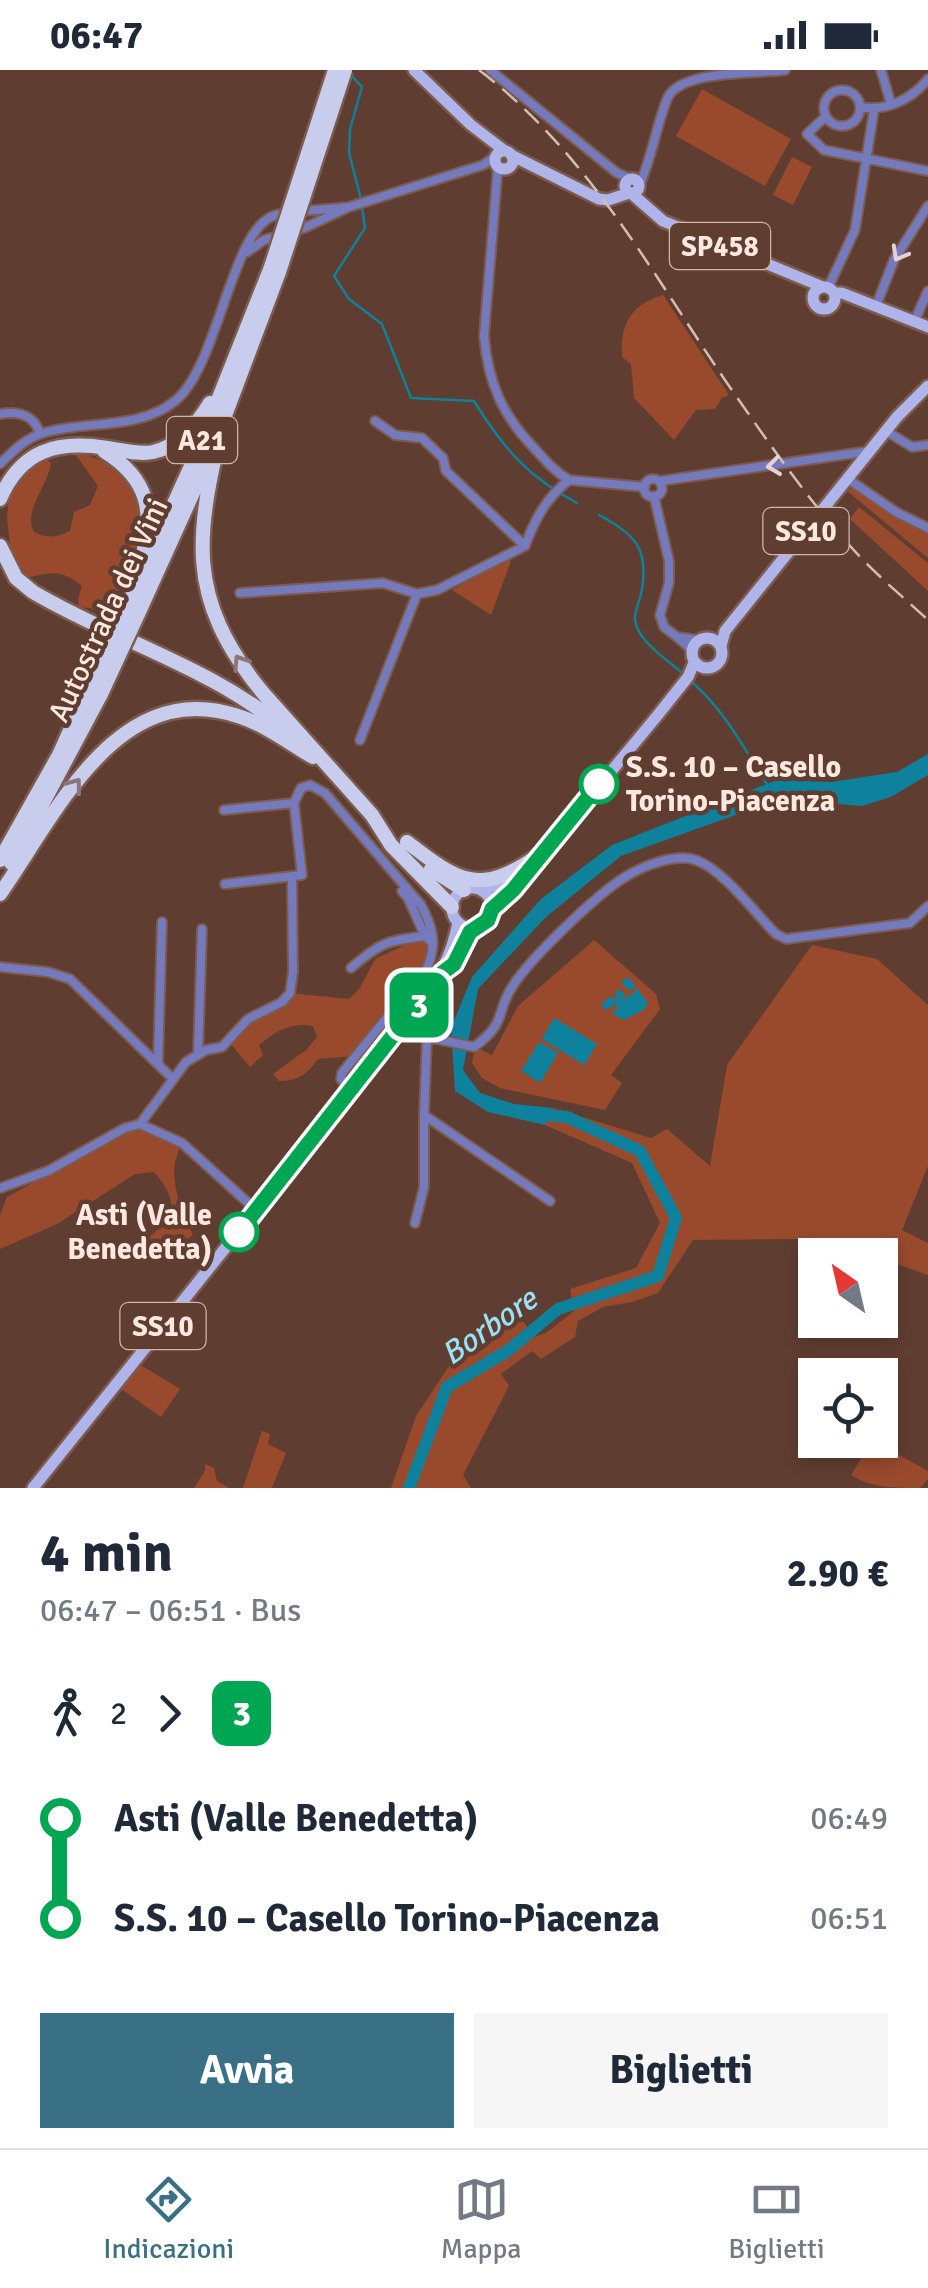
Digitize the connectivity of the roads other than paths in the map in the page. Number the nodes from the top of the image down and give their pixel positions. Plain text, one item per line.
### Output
1 (335, 70) edge
2 (346, 70) edge
3 (414, 70) edge
4 (490, 70) edge
5 (785, 70) edge
6 (881, 70) edge
7 (928, 79) edge
8 (919, 90) junction
9 (928, 98) edge
10 (892, 104) junction
11 (860, 107) junction
12 (874, 110) junction
13 (826, 116) junction
14 (866, 160) junction
15 (498, 164) junction
16 (928, 171) edge
17 (633, 185) junction
18 (928, 206) edge
19 (349, 207) junction
20 (244, 256) junction
21 (275, 270) junction
22 (928, 291) edge
23 (826, 293) junction
24 (257, 302) junction
25 (876, 306) junction
26 (914, 322) junction
27 (928, 327) edge
28 (928, 386) edge
29 (0, 414) edge
30 (223, 420) junction
31 (375, 421) dead end
32 (886, 431) junction
33 (40, 434) junction
34 (928, 444) edge
35 (94, 446) junction
36 (870, 451) junction
37 (0, 464) edge
38 (848, 479) junction
39 (660, 481) junction
40 (566, 482) junction
41 (644, 488) junction
42 (654, 496) junction
43 (0, 499) edge
44 (928, 528) edge
45 (0, 546) edge
46 (525, 546) junction
47 (240, 594) dead end
48 (417, 594) junction
49 (132, 612) junction
50 (703, 651) junction
51 (95, 691) junction
52 (360, 740) dead end
53 (324, 763) junction
54 (294, 802) junction
55 (224, 810) dead end
56 (372, 815) junction
57 (407, 842) junction
58 (538, 855) junction
59 (0, 860) edge
60 (292, 876) junction
61 (0, 881) edge
62 (225, 884) dead end
63 (464, 890) junction
64 (402, 891) dead end
65 (484, 892) junction
66 (0, 894) edge
67 (928, 906) edge
68 (492, 909) junction
69 (455, 915) junction
70 (162, 922) dead end
71 (473, 928) junction
72 (202, 930) dead end
73 (424, 936) junction
74 (433, 944) junction
75 (0, 967) edge
76 (352, 968) dead end
77 (442, 973) junction
78 (420, 1004) junction
79 (431, 1038) junction
80 (198, 1054) junction
81 (158, 1063) junction
82 (172, 1078) junction
83 (351, 1091) junction
84 (424, 1115) junction
85 (140, 1124) junction
86 (0, 1188) edge
87 (550, 1201) dead end
88 (256, 1210) junction
89 (415, 1223) dead end
90 (33, 1488) edge

1 - 21 highway, Autostrada dei Vini / A21, bridge
2 - 21 highway, Autostrada dei Vini / A21, bridge
3 - 15 main road
4 - 17 street
5 - 17 street
6 - 10 street
7 - 8 street
8 - 9 street
8 - 10 street
10 - 12 street
11 - 12 street
11 - 13 street
11 - 13 street
12 - 14 street
13 - 14 street
14 - 16 street
14 - 23 street
15 - 17 main road
15 - 19 street
15 - 40 street
17 - 23 main road, SP458
18 -> 25 street
19 - 20 street
19 - 20 street
20 - 33 street
21 - 24 highway, Autostrada dei Vini / A21
21 - 30 highway, Autostrada dei Vini / A21
22 - 26 street
23 - 25 main road
24 - 35 highway
24 - 49 highway, Autostrada dei Vini / A21
25 - 26 main road
26 - 27 main road
28 - 32 main road, SS10
29 - 33 street
30 - 49 highway, Autostrada dei Vini / A21
53 -> 30 highway
31 - 46 street
32 - 34 street
32 - 36 main road, SS10
33 - 37 street
35 - 43 highway
35 - 49 highway
36 - 38 main road, SS10
36 -> 39 street
38 - 44 street
38 - 50 main road, SS10
39 - 41 street
39 - 42 street
40 - 41 street
40 - 46 street
41 - 42 street
42 - 50 street
45 - 53 highway
46 - 48 street
47 - 48 street
48 - 52 street
49 - 51 highway, Autostrada dei Vini / A21, bridge
50 - 58 main road, SS10
51 - 59 highway, Autostrada dei Vini / A21
51 - 61 highway, Autostrada dei Vini / A21
53 - 56 highway
66 -> 53 highway
54 - 55 street
54 - 60 street
54 - 74 street
56 - 57 highway
56 - 69 highway
57 - 58 highway
57 - 63 highway
58 - 65 main road
58 - 68 main road
60 - 62 street
60 - 80 street
63 - 65 main road
63 - 69 main road
64 - 73 street
65 - 68 main road
67 - 79 street
68 - 71 main road
69 - 71 main road
69 - 77 main road
70 - 81 street
71 - 77 main road
72 - 80 street
73 - 74 street
73 - 76 street
74 - 83 street
75 - 81 street
77 - 78 main road, SS10
78 - 79 street
78 - 83 main road, SS10
79 - 84 street
80 - 82 street
81 - 82 street
82 - 85 street
83 - 88 main road, SS10
84 - 87 street
84 - 89 street
85 - 86 street
85 - 88 street
88 - 90 main road, SS10

